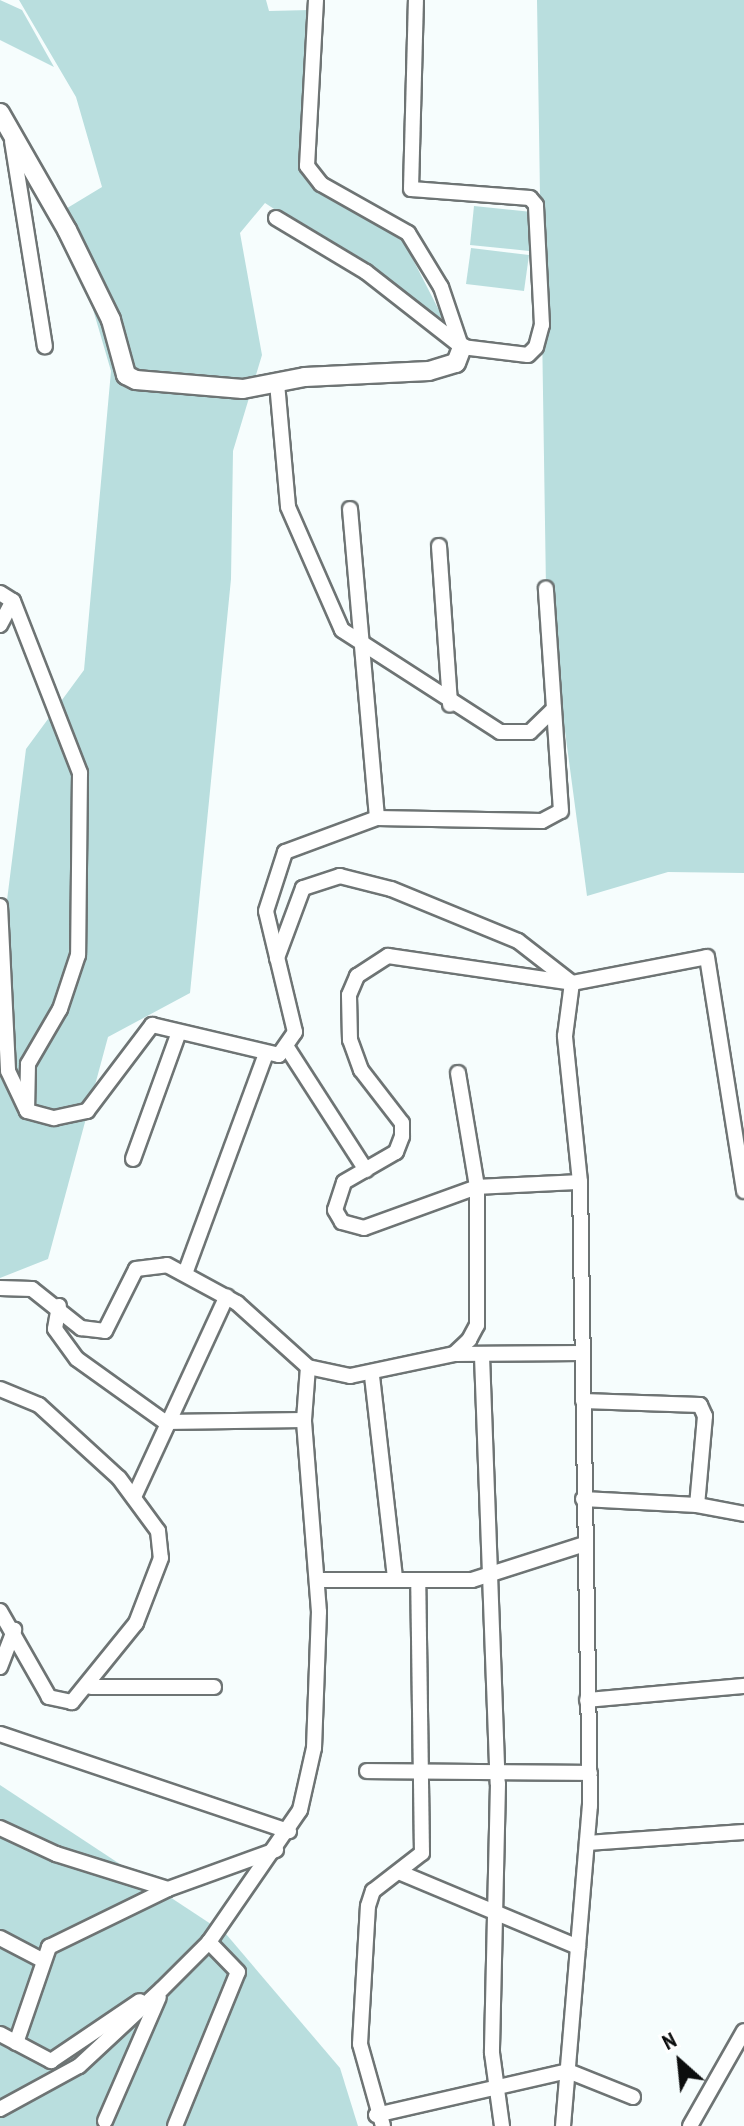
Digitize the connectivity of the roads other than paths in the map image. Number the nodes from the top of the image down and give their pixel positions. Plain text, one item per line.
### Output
1 (316, 0) edge
2 (416, 0) edge
3 (0, 113) edge
4 (11, 136) junction
5 (276, 218) dead end
6 (45, 346) dead end
7 (462, 347) junction
8 (277, 383) junction
9 (350, 509) dead end
10 (439, 546) dead end
11 (546, 589) dead end
12 (6, 597) edge
13 (0, 625) edge
14 (364, 650) junction
15 (450, 705) junction
16 (552, 711) junction
17 (377, 818) junction
18 (0, 906) edge
19 (277, 958) junction
20 (572, 983) junction
21 (179, 1032) junction
22 (288, 1049) junction
23 (265, 1056) junction
24 (458, 1073) dead end
25 (27, 1111) junction
26 (133, 1159) dead end
27 (366, 1170) junction
28 (580, 1182) junction
29 (477, 1187) junction
30 (744, 1191) edge
31 (186, 1271) junction
32 (0, 1288) edge
33 (227, 1296) junction
34 (59, 1306) junction
35 (581, 1353) junction
36 (454, 1354) junction
37 (482, 1356) junction
38 (308, 1367) junction
39 (372, 1376) junction
40 (0, 1389) edge
41 (583, 1401) junction
42 (304, 1420) junction
43 (165, 1422) junction
44 (134, 1497) junction
45 (583, 1499) junction
46 (697, 1505) junction
47 (744, 1514) edge
48 (582, 1545) junction
49 (489, 1576) junction
50 (395, 1577) junction
51 (318, 1580) junction
52 (418, 1581) junction
53 (0, 1611) edge
54 (14, 1630) junction
55 (0, 1667) edge
56 (744, 1686) edge
57 (91, 1687) junction
58 (214, 1687) dead end
59 (587, 1700) junction
60 (0, 1734) edge
61 (497, 1767) junction
62 (420, 1770) junction
63 (367, 1771) dead end
64 (590, 1773) junction
65 (0, 1828) edge
66 (289, 1831) junction
67 (744, 1832) edge
68 (587, 1843) junction
69 (276, 1850) junction
70 (401, 1873) junction
71 (168, 1889) junction
72 (495, 1910) junction
73 (0, 1938) edge
74 (209, 1942) junction
75 (578, 1947) junction
76 (40, 1959) junction
77 (162, 1989) junction
78 (744, 2031) edge
79 (0, 2034) edge
80 (16, 2043) junction
81 (568, 2071) junction
82 (496, 2088) junction
83 (633, 2097) dead end
84 (0, 2109) edge
85 (379, 2120) edge
86 (105, 2121) dead end
87 (175, 2126) edge
88 (502, 2126) edge
89 (563, 2126) edge
90 (690, 2126) edge

1 - 7 street
2 - 7 street
3 - 4 street
4 - 6 street
4 - 8 street
5 - 7 street
7 - 8 street
8 - 14 street
9 - 14 street
10 - 15 street
11 - 16 street
12 - 13 street
12 - 25 street
14 - 15 street
14 - 17 street
15 - 16 street
16 - 17 street
17 - 19 street
18 - 25 street
19 - 20 street
19 - 22 street
20 - 27 street
20 - 28 street
20 - 30 street
21 - 23 street
21 - 25 street
21 - 26 street
22 - 23 street
22 - 27 street
23 - 31 street
24 - 29 street
27 - 29 street
28 - 29 street
28 - 35 street
29 - 36 street
31 - 33 street
31 - 34 street
32 - 34 street
33 - 38 street
33 - 43 street
34 - 43 street
35 - 37 street
35 - 41 street
36 - 37 street
36 - 39 street
37 - 49 street
38 - 39 street
38 - 42 street
39 - 50 street
40 - 44 street
41 - 45 street
41 - 46 street
42 - 43 street
42 - 51 street
43 - 44 street
44 - 57 street
45 - 46 street
45 - 48 street
46 - 47 street
48 - 49 street
48 - 59 street
49 - 52 street
49 - 61 street
50 - 51 street
50 - 52 street
51 - 66 street
52 - 62 street
53 - 54 street
54 - 55 street
54 - 57 street
56 - 59 street
57 - 58 street
59 - 64 street
60 - 66 street
61 - 62 street
61 - 64 street
61 - 72 street
62 - 63 street
62 - 70 street
64 - 68 street
65 - 71 street
66 - 69 street
67 - 68 street
68 - 75 street
69 - 71 street
69 - 74 street
70 - 72 street
70 - 85 street
71 - 76 street
72 - 75 street
72 - 82 street
73 - 76 street
74 - 77 street
74 - 87 street
75 - 81 street
76 - 80 street
77 - 80 street
77 - 84 street
77 - 86 street
78 - 90 street
79 - 80 street
81 - 82 street
81 - 83 street
81 - 89 street
82 - 85 street
82 - 88 street

